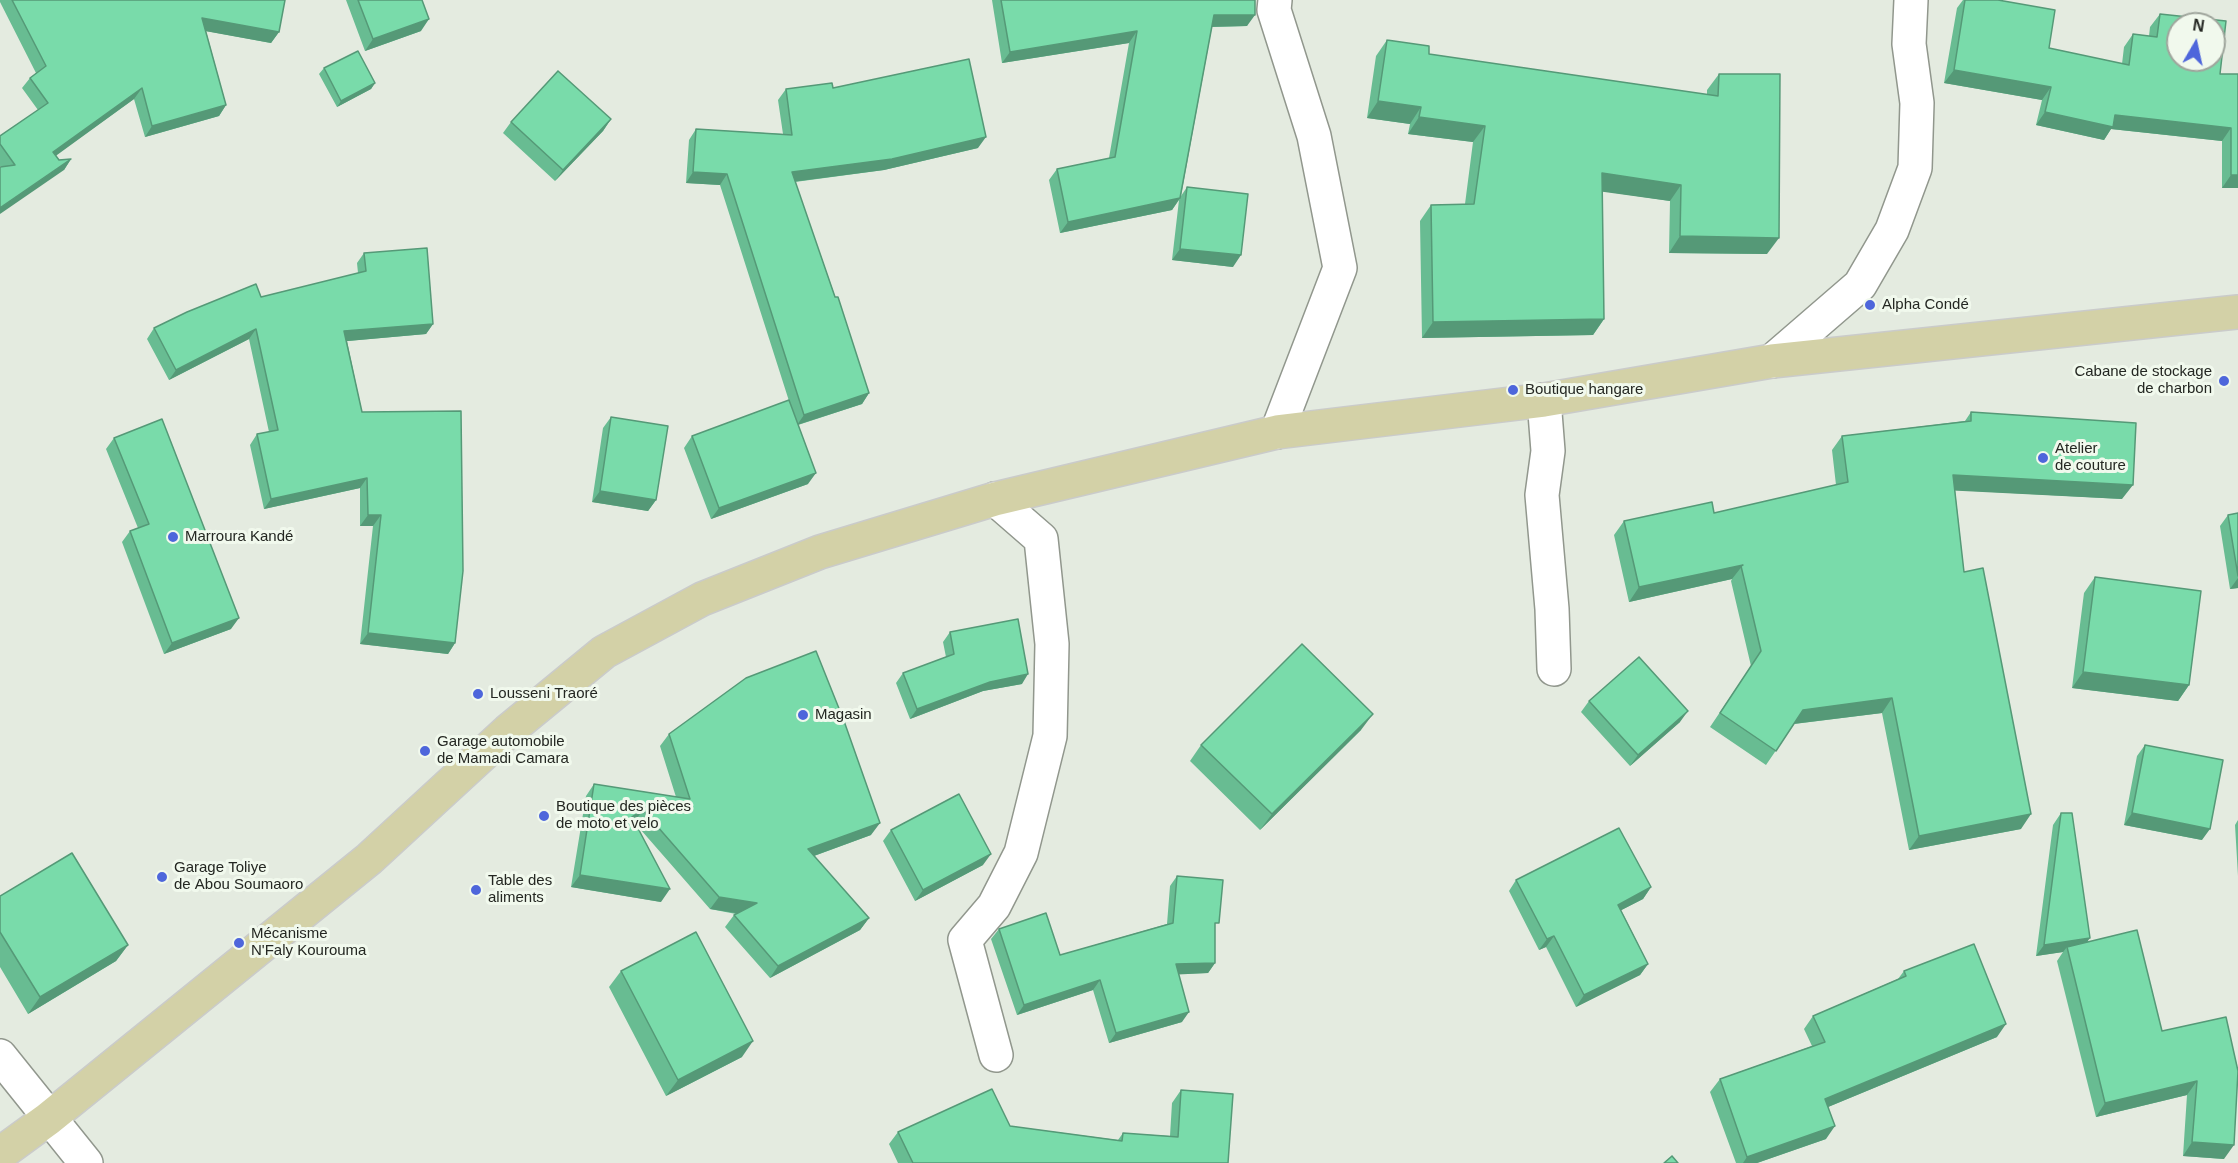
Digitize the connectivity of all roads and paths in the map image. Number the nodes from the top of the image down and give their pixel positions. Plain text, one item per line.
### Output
1 (1911, 0) edge
2 (1277, 3) edge
3 (2238, 312) edge
4 (1772, 361) junction
5 (1544, 400) junction
6 (1277, 432) junction
7 (995, 499) junction
8 (1554, 669) dead end
9 (996, 1055) dead end
10 (0, 1056) edge
11 (48, 1119) junction
12 (0, 1154) edge
13 (86, 1163) edge

1 - 4 street
2 - 6 street
3 - 4 main road
4 - 5 main road
5 - 6 main road
5 - 8 street
6 - 7 main road
7 - 9 street
7 - 11 main road
10 - 11 street
11 - 12 main road
11 - 13 street

